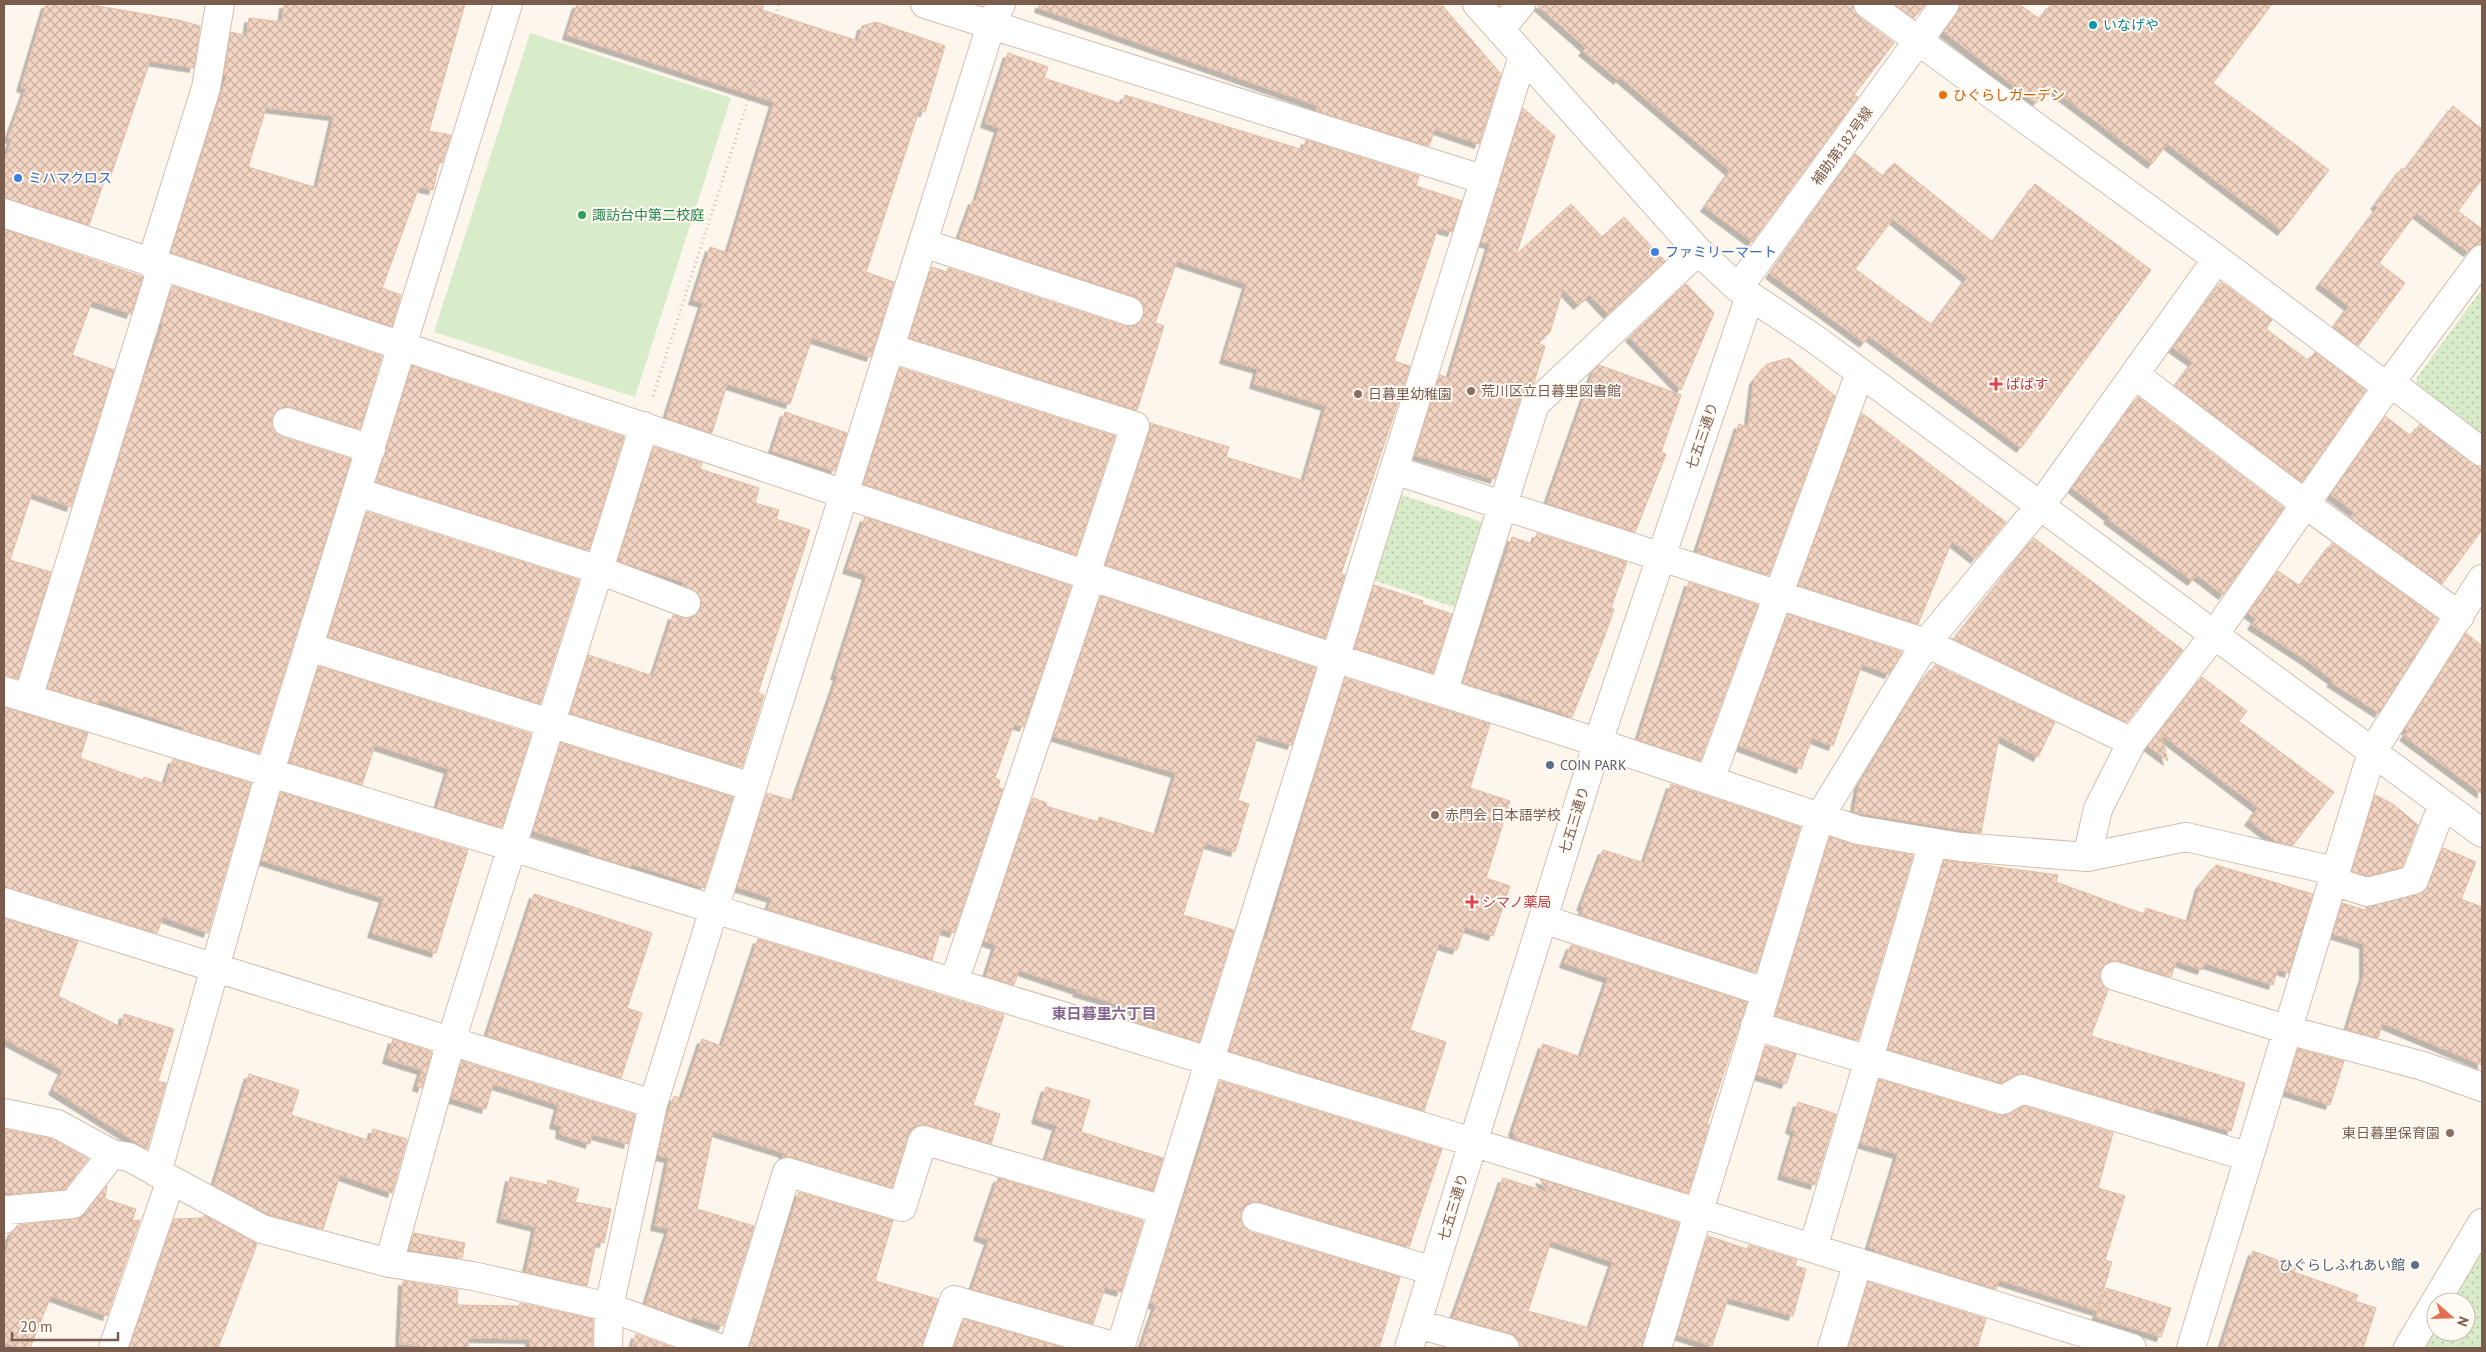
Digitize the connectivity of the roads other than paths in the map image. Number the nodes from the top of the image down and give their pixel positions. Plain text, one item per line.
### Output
1 (220, 4) edge
2 (508, 4) edge
3 (925, 4) edge
4 (1476, 4) edge
5 (1521, 4) edge
6 (1868, 4) edge
7 (1945, 4) edge
8 (996, 14) edge
9 (1500, 30) junction
10 (1918, 40) junction
11 (1523, 56) junction
12 (1484, 180) junction
13 (4, 213) edge
14 (923, 243) junction
15 (1698, 251) junction
16 (2217, 259) junction
17 (2482, 259) edge
18 (156, 266) junction
19 (1744, 292) junction
20 (1129, 311) dead end
21 (402, 347) junction
22 (890, 348) junction
23 (1860, 373) junction
24 (2134, 374) junction
25 (2389, 385) junction
26 (287, 422) dead end
27 (644, 426) junction
28 (371, 449) junction
29 (2482, 452) edge
30 (1394, 470) junction
31 (357, 492) junction
32 (845, 493) junction
33 (2305, 504) junction
34 (1503, 506) junction
35 (2040, 506) junction
36 (1662, 556) junction
37 (599, 570) junction
38 (1089, 575) junction
39 (2482, 579) edge
40 (1777, 594) junction
41 (686, 603) dead end
42 (2460, 616) junction
43 (2214, 634) junction
44 (1926, 644) junction
45 (309, 647) junction
46 (1335, 658) junction
47 (1443, 693) junction
48 (16, 694) edge
49 (552, 722) junction
50 (1598, 742) junction
51 (2132, 742) junction
52 (2372, 752) junction
53 (270, 772) junction
54 (1710, 780) junction
55 (752, 787) junction
56 (2443, 804) junction
57 (1820, 816) junction
58 (2482, 833) edge
59 (1934, 843) junction
60 (514, 847) junction
61 (2087, 857) junction
62 (2334, 876) junction
63 (4, 902) edge
64 (714, 908) junction
65 (1543, 919) junction
66 (214, 969) junction
67 (2116, 976) dead end
68 (954, 982) junction
69 (1765, 992) junction
70 (1755, 1026) junction
71 (2288, 1030) junction
72 (451, 1042) junction
73 (1870, 1060) junction
74 (1210, 1061) junction
75 (2482, 1087) edge
76 (652, 1104) junction
77 (4, 1113) edge
78 (1473, 1143) junction
79 (112, 1154) junction
80 (2249, 1157) junction
81 (164, 1176) junction
82 (1165, 1204) junction
83 (1698, 1212) junction
84 (1256, 1217) road end
85 (4, 1219) edge
86 (2482, 1223) edge
87 (1813, 1248) junction
88 (1858, 1262) junction
89 (389, 1263) junction
90 (1434, 1271) junction
91 (609, 1307) junction
92 (1413, 1336) edge
93 (113, 1348) edge
94 (608, 1348) edge
95 (719, 1348) edge
96 (733, 1348) edge
97 (937, 1348) edge
98 (1120, 1348) edge
99 (1505, 1348) edge
100 (1657, 1348) edge
101 (1832, 1348) edge
102 (2132, 1348) edge
103 (2191, 1348) edge
104 (2408, 1348) edge

1 - 18 street
2 - 21 street
3 - 8 street
4 - 9 street
5 - 9 street
6 - 10 street
7 - 10 street, 補助第182号線
8 - 12 street
8 - 14 street
9 - 11 street
10 - 16 street
10 - 19 street, 補助第182号線
11 - 12 street
11 - 15 street
12 - 30 street
13 - 18 street
14 - 20 street
14 - 22 street
15 - 19 street
15 - 34 street
16 - 24 street
16 - 25 street
17 - 25 street
18 - 21 street
18 - 48 street
19 - 23 street
19 - 36 street, 七五三通り
21 - 27 street
21 - 28 street
22 - 32 street
22 - 38 street
23 - 35 street
23 - 40 street
24 - 33 street
24 - 35 street
25 - 29 street
25 - 33 street
26 - 28 street
27 - 32 street
27 - 37 street
28 - 31 street
30 - 34 street
30 - 46 street
31 - 37 street
31 - 45 street
32 - 38 street
32 - 55 street
33 - 42 street
33 - 43 street
34 - 36 street
34 - 47 street
35 - 43 street
35 - 44 street
36 - 40 street
36 - 50 street, 七五三通り
37 - 41 street
37 - 49 street
38 - 46 street
38 - 68 street
39 - 42 street
40 - 44 street
40 - 54 street
42 - 52 street
43 - 51 street
43 - 52 street
44 - 51 street
44 - 57 street
45 - 49 street
45 - 53 street
46 - 47 street
46 - 74 street
47 - 50 street
48 - 53 street
49 - 55 street
49 - 60 street
50 - 54 street
50 - 65 street, 七五三通り
51 - 61 street
52 - 56 street
52 - 62 street
53 - 60 street
53 - 66 street
54 - 57 street
55 - 64 street
56 - 58 street
56 - 62 street
57 - 59 street
57 - 69 street
59 - 61 street
59 - 73 street
60 - 64 street
60 - 72 street
61 - 62 street
62 - 71 street
63 - 66 street
64 - 68 street
64 - 76 street
65 - 69 street
65 - 78 street, 七五三通り
66 - 72 street
66 - 81 street
67 - 71 street
68 - 74 street
69 - 70 street
70 - 73 street
70 - 83 street
71 - 75 street
71 - 80 street
72 - 76 street
72 - 89 street
73 - 80 street
73 - 87 street
74 - 78 street
74 - 82 street
76 - 91 street
77 - 79 street
78 - 83 street
78 - 90 street, 七五三通り
79 - 81 street
79 - 85 street
80 - 103 street
81 - 89 street
81 - 93 street
82 - 96 street
82 - 98 street
83 - 87 street
83 - 100 street
84 - 90 street
86 - 104 street
87 - 88 street
88 - 101 street
88 - 102 street
89 - 91 street
90 - 92 street, 七五三通り
91 - 94 street
91 - 95 street
92 - 99 street
97 - 98 street

